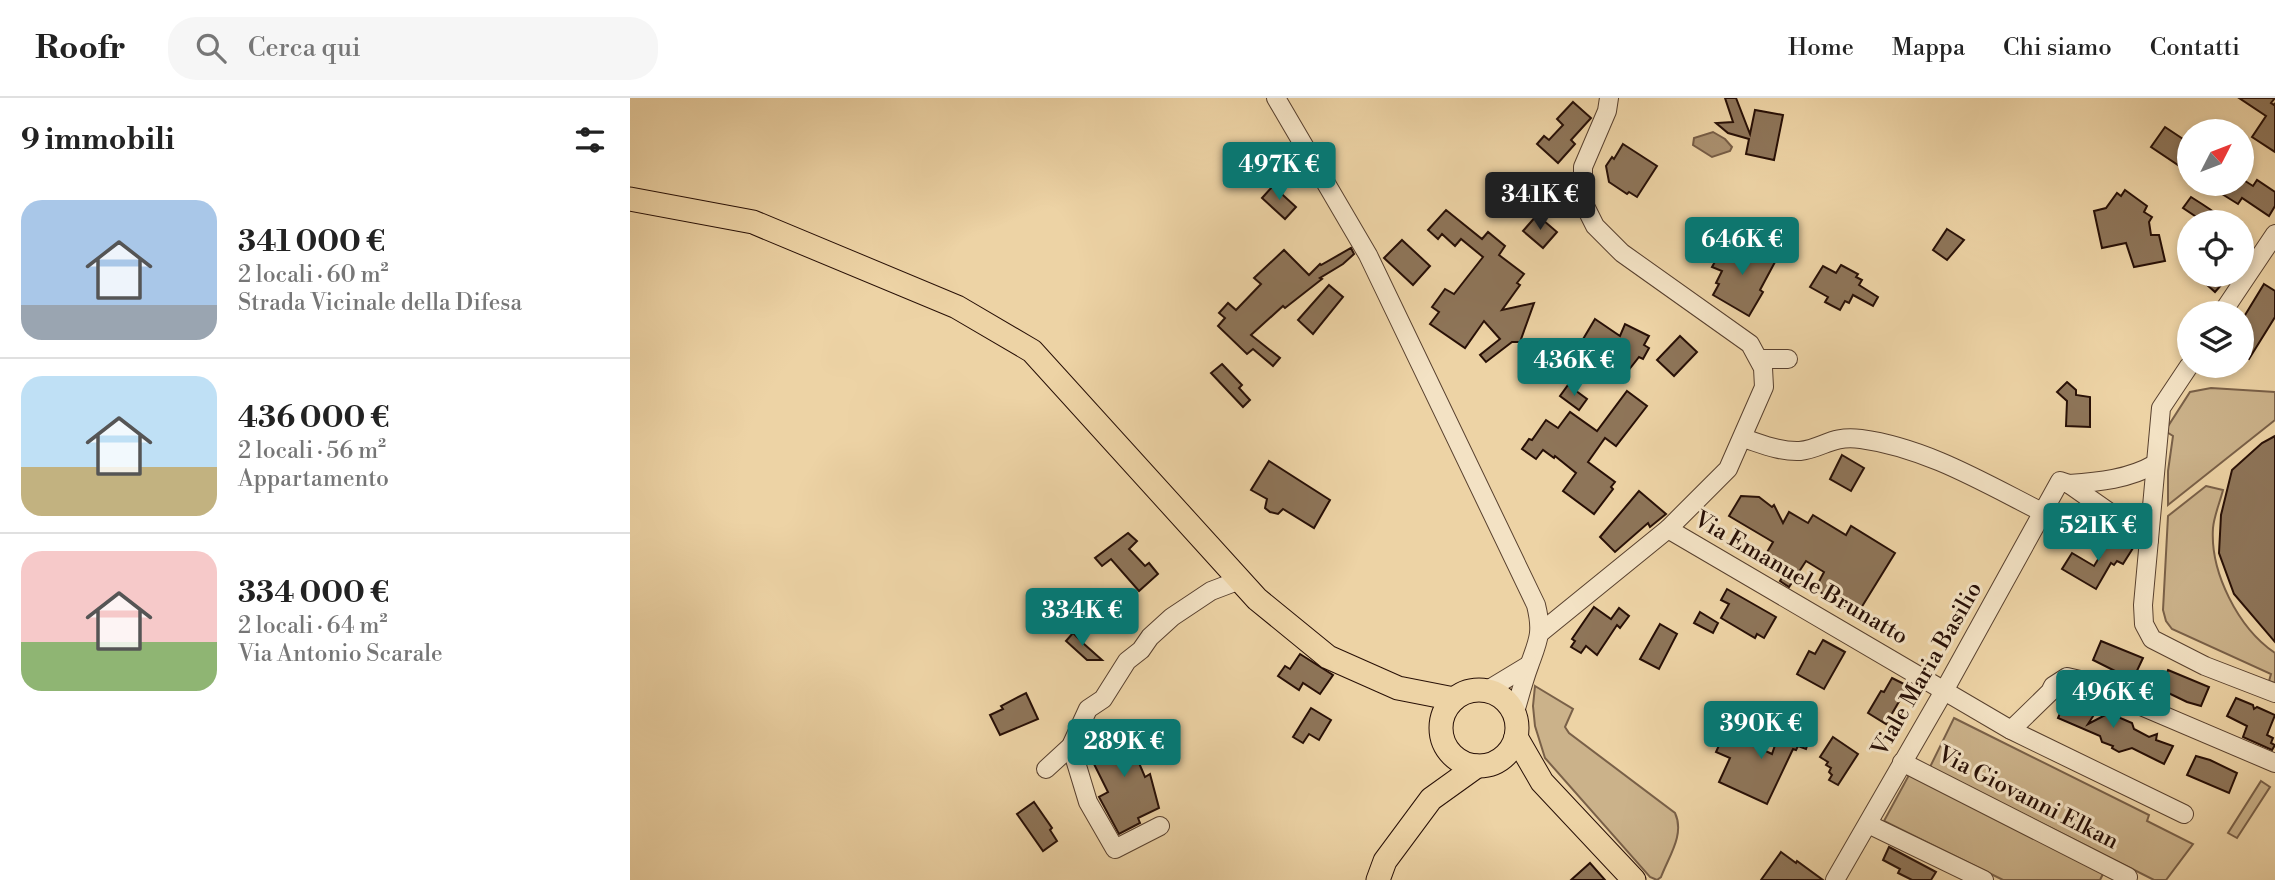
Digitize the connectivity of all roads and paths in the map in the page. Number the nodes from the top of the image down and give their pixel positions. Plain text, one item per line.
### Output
1 (1276, 98) edge
2 (1609, 98) edge
3 (630, 199) edge
4 (2275, 234) edge
5 (2230, 301) edge
6 (1760, 359) junction
7 (1788, 359) dead end
8 (2181, 378) edge
9 (1743, 438) junction
10 (2155, 464) junction
11 (2064, 482) junction
12 (2044, 513) junction
13 (1668, 529) junction
14 (2149, 540) junction
15 (1240, 580) junction
16 (1541, 633) junction
17 (1529, 665) junction
18 (1398, 688) junction
19 (1486, 691) junction
20 (1944, 691) junction
21 (2275, 693) edge
22 (1454, 699) junction
23 (1515, 726) junction
24 (2011, 730) junction
25 (1445, 741) junction
26 (1071, 746) junction
27 (1902, 762) junction
28 (2275, 763) edge
29 (1486, 765) junction
30 (1046, 769) dead end
31 (1542, 782) junction
32 (1431, 799) junction
33 (2184, 814) dead end
34 (1868, 824) junction
35 (1160, 826) dead end
36 (1840, 878) edge
37 (1378, 880) edge
38 (1634, 880) edge
39 (1984, 880) edge
40 (2126, 880) edge

1 - 16 street
2 - 6 street
3 - 15 main road
4 - 5 street
6 - 7 street
6 - 9 street
8 - 10 street
9 - 12 street
9 - 13 street
10 - 11 street
10 - 14 street
11 - 12 street, Viale Maria Basilio
11 - 14 street
12 - 20 street, Viale Maria Basilio
13 - 16 street
13 - 20 street, Via Emanuele Brunatto
14 - 21 street
15 - 18 main road
15 - 26 street
16 - 17 street
17 - 19 street
17 - 23 street
18 - 22 main road
18 - 25 main road
19 - 22 main road
19 - 23 main road
20 - 24 street, Via Emanuele Brunatto
20 - 27 street, Viale Maria Basilio
22 - 25 main road
23 - 29 main road
23 - 31 main road
24 - 28 street
24 - 33 street, Via Emanuele Brunatto
25 - 29 main road
25 - 32 main road
26 - 30 street
26 - 35 street
27 - 34 street, Viale Maria Basilio
27 - 40 street, Via Giovanni Elkan
29 - 31 main road
29 - 32 main road
31 - 38 main road
32 - 37 main road
34 - 36 street, Viale Maria Basilio
34 - 39 street

